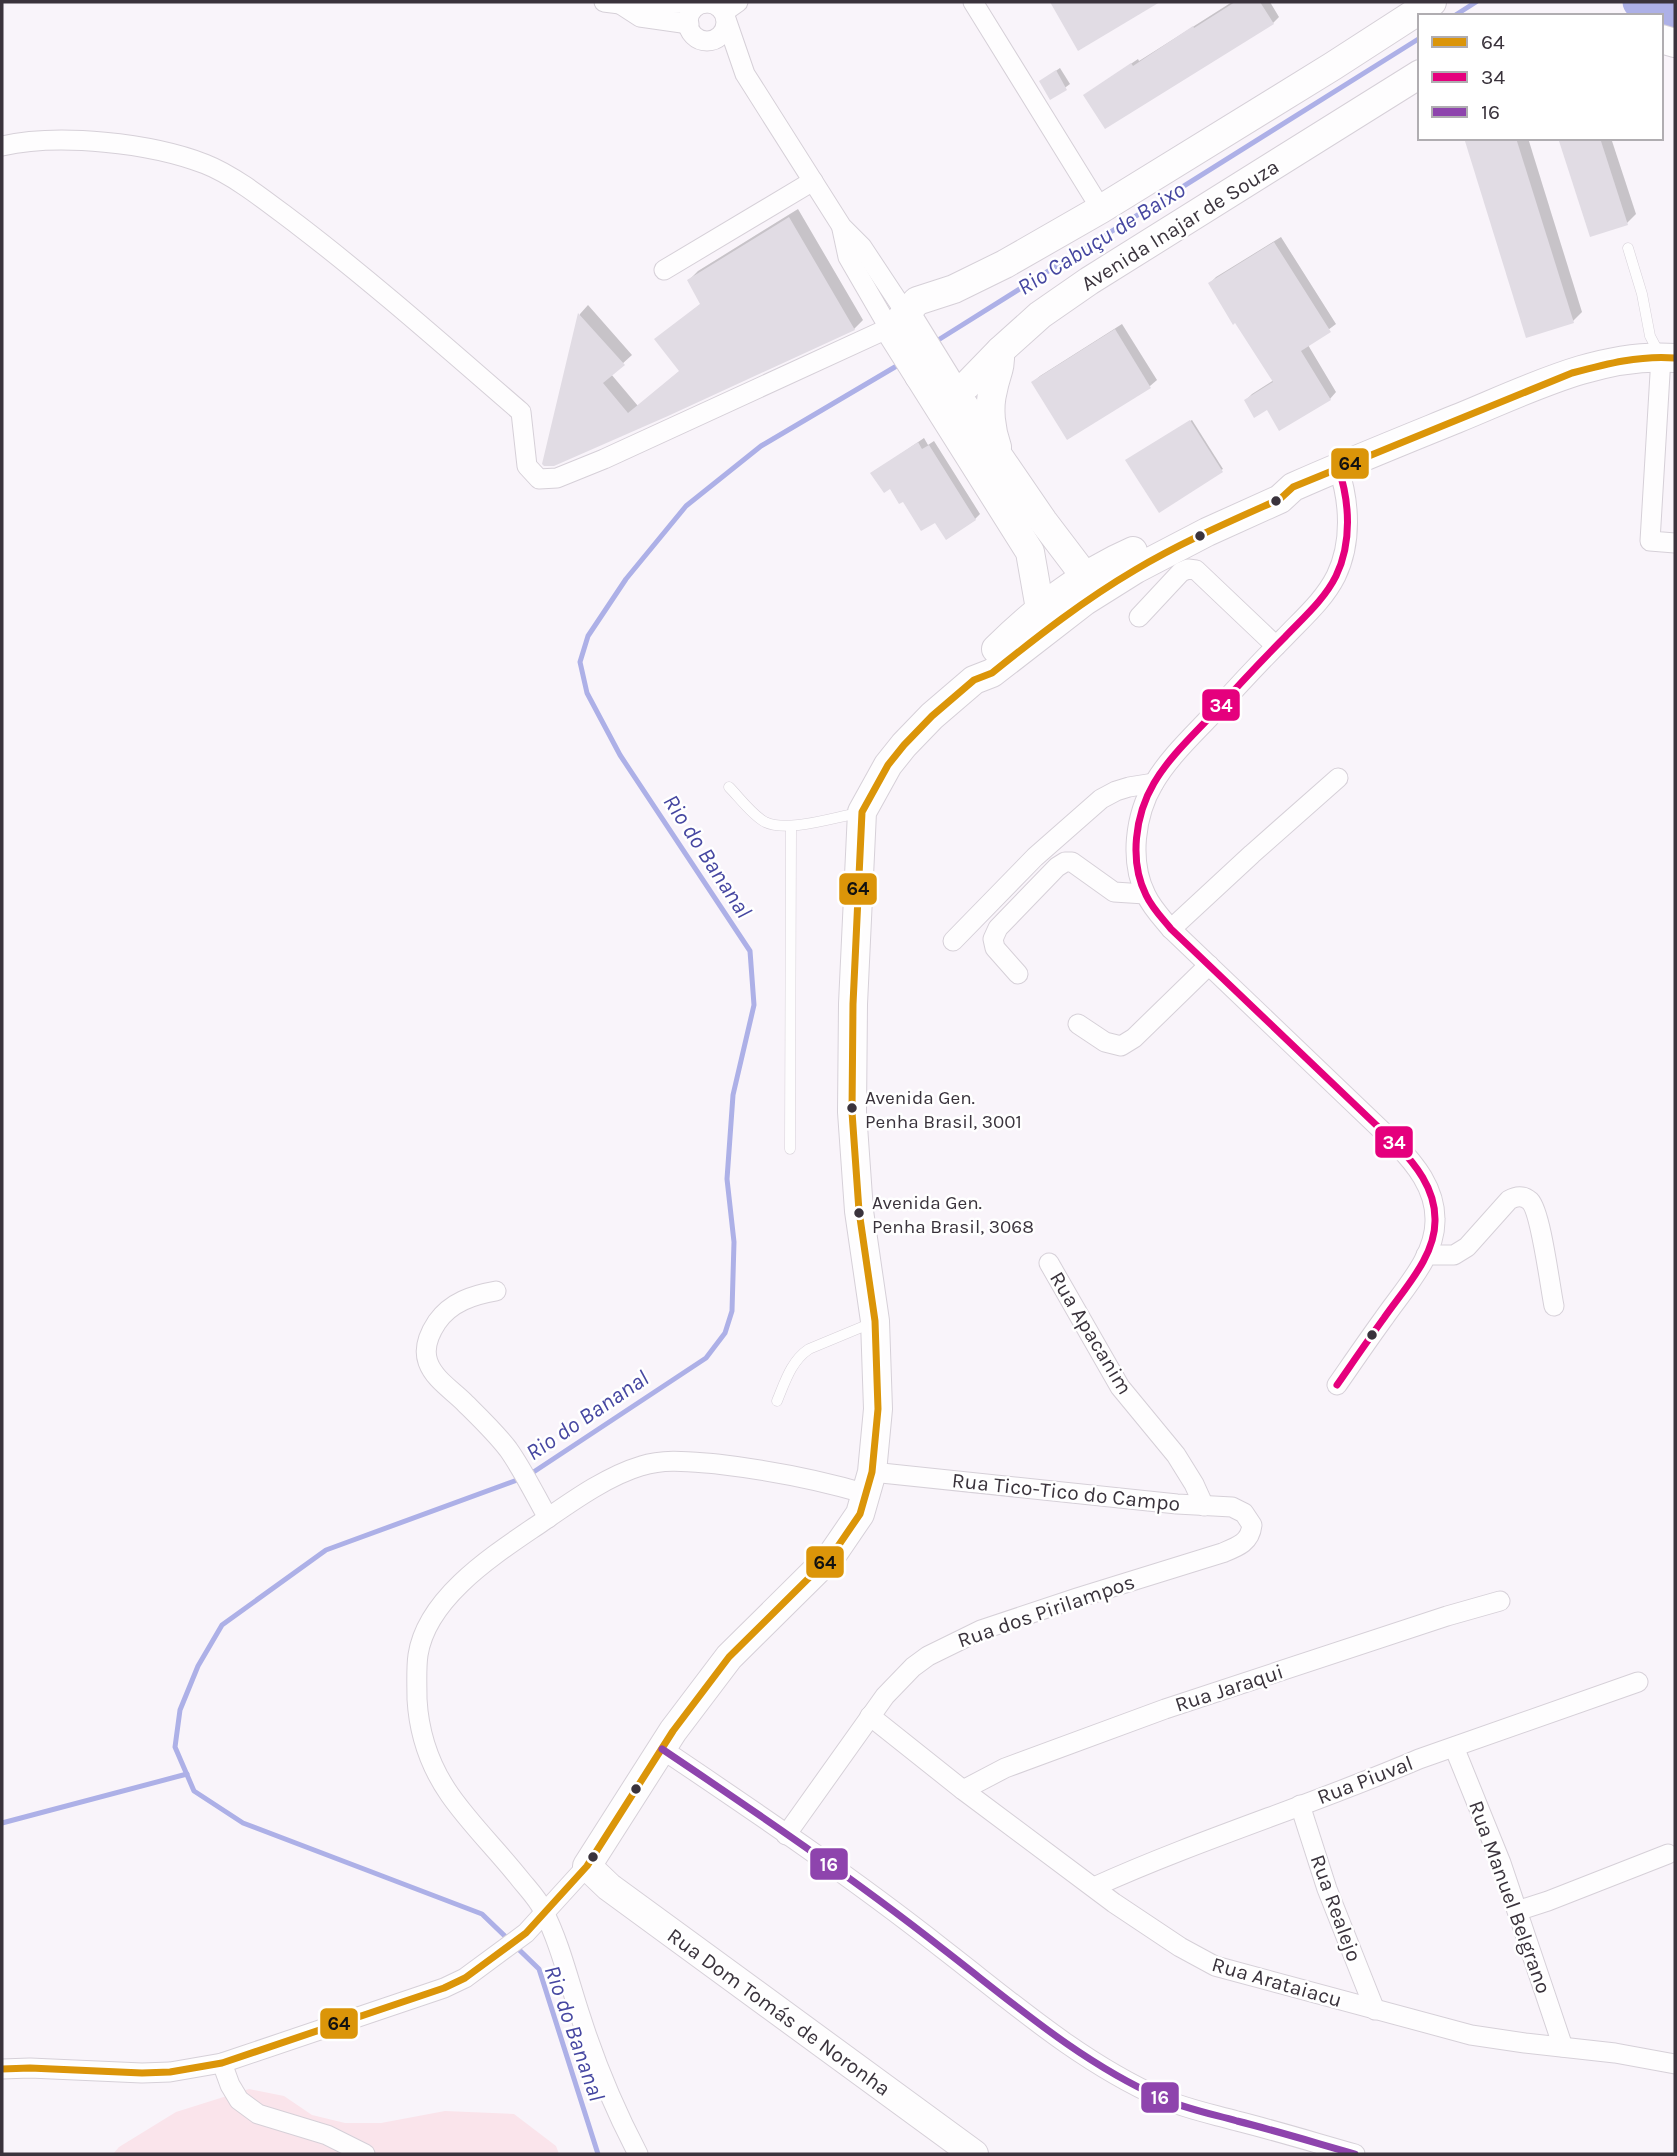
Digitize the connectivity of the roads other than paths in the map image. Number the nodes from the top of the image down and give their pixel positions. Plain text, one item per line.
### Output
1 (973, 2) edge
2 (1432, 2) edge
3 (612, 3) edge
4 (720, 7) edge
5 (689, 24) junction
6 (710, 40) junction
7 (745, 74) junction
8 (1418, 75) edge
9 (2, 146) edge
10 (813, 181) junction
11 (1101, 209) junction
12 (1628, 248) dead end
13 (664, 270) dead end
14 (899, 327) junction
15 (1000, 351) junction
16 (1668, 358) edge
17 (923, 368) junction
18 (952, 388) junction
19 (1001, 460) junction
20 (1338, 467) junction
21 (1293, 487) junction
22 (1043, 522) junction
23 (1017, 532) junction
24 (1675, 543) edge
25 (1120, 557) junction
26 (1084, 590) junction
27 (1046, 617) junction
28 (1139, 617) dead end
29 (1017, 629) junction
30 (1276, 646) junction
31 (974, 680) junction
32 (1338, 778) dead end
33 (1154, 783) junction
34 (729, 786) dead end
35 (862, 812) junction
36 (791, 825) junction
37 (1145, 894) junction
38 (1171, 929) junction
39 (953, 942) dead end
40 (1209, 965) junction
41 (1018, 974) dead end
42 (1078, 1024) dead end
43 (790, 1149) dead end
44 (1426, 1255) junction
45 (1049, 1263) dead end
46 (496, 1291) dead end
47 (1554, 1306) dead end
48 (875, 1321) junction
49 (1337, 1385) dead end
50 (777, 1401) dead end
51 (870, 1483) junction
52 (1204, 1506) junction
53 (548, 1518) junction
54 (1252, 1525) joint
55 (1500, 1601) dead end
56 (1638, 1682) dead end
57 (870, 1716) junction
58 (1454, 1747) junction
59 (662, 1749) junction
60 (963, 1790) junction
61 (1300, 1805) junction
62 (786, 1835) junction
63 (1668, 1854) dead end
64 (587, 1866) junction
65 (1094, 1887) junction
66 (1517, 1911) junction
67 (545, 1912) junction
68 (1375, 2010) junction
69 (1563, 2047) junction
70 (222, 2063) junction
71 (1675, 2064) edge
72 (2, 2069) edge
73 (365, 2154) edge
74 (638, 2154) edge
75 (974, 2154) edge
76 (1355, 2154) edge

1 - 11 street
2 - 11 main road
3 - 4 street
3 - 5 street
4 - 5 street
4 - 6 street
4 - 7 street
5 - 6 street
6 - 7 street
7 - 10 street
8 - 15 main road, Avenida Inajar de Souza
9 - 14 street
10 - 13 street
10 - 14 street
11 - 14 main road
12 - 16 lane
14 - 17 main road
15 - 18 main road, Avenida Inajar de Souza
15 - 19 main road
16 - 20 main road
16 - 24 street
17 - 18 main road
17 - 23 main road
18 - 19 main road
19 - 22 main road
20 - 21 main road
20 - 30 street
21 - 25 main road
21 - 26 main road
22 - 25 main road
22 - 26 main road
23 - 27 main road
23 - 29 main road
25 - 26 main road
26 - 27 main road
27 - 29 main road
27 - 31 main road
28 - 30 street
29 - 31 main road
30 - 33 street
31 - 35 main road
32 - 38 street
33 - 37 street
33 - 39 street
34 - 36 lane
35 - 36 lane
35 - 48 main road
36 - 43 lane
37 - 38 street
37 - 41 street
38 - 40 street
40 - 42 street
40 - 44 street
44 - 47 street
44 - 49 street
45 - 52 street, Rua Apacanim
46 - 53 street
48 - 50 lane
48 - 51 main road
51 - 52 street, Rua Tico-Tico do Campo
51 - 53 street, Rua Tico-Tico do Campo
51 - 59 main road
52 - 54 street, Rua Tico-Tico do Campo
53 - 67 street, Rua Tico-Tico do Campo
54 - 57 street, Rua dos Pirilampos
55 - 60 street, Rua Jaraqui
56 - 58 street, Rua Piuval
57 - 60 street, Rua Arataiacu
57 - 62 street, Rua dos Pirilampos
58 - 61 street, Rua Piuval
58 - 66 street, Rua Manuel Belgrano
59 - 62 street
59 - 64 main road
60 - 65 street, Rua Arataiacu
61 - 65 street, Rua Piuval
61 - 68 street, Rua Realejo
62 - 76 street
63 - 66 street
64 - 67 street
64 - 75 main road, Rua Dom Tomás de Noronha
65 - 68 street, Rua Arataiacu
66 - 69 street, Rua Manuel Belgrano
67 - 70 street
67 - 74 street, Rua Tico-Tico do Campo
68 - 69 street, Rua Arataiacu
69 - 71 street, Rua Arataiacu
70 - 72 street
70 - 73 street

